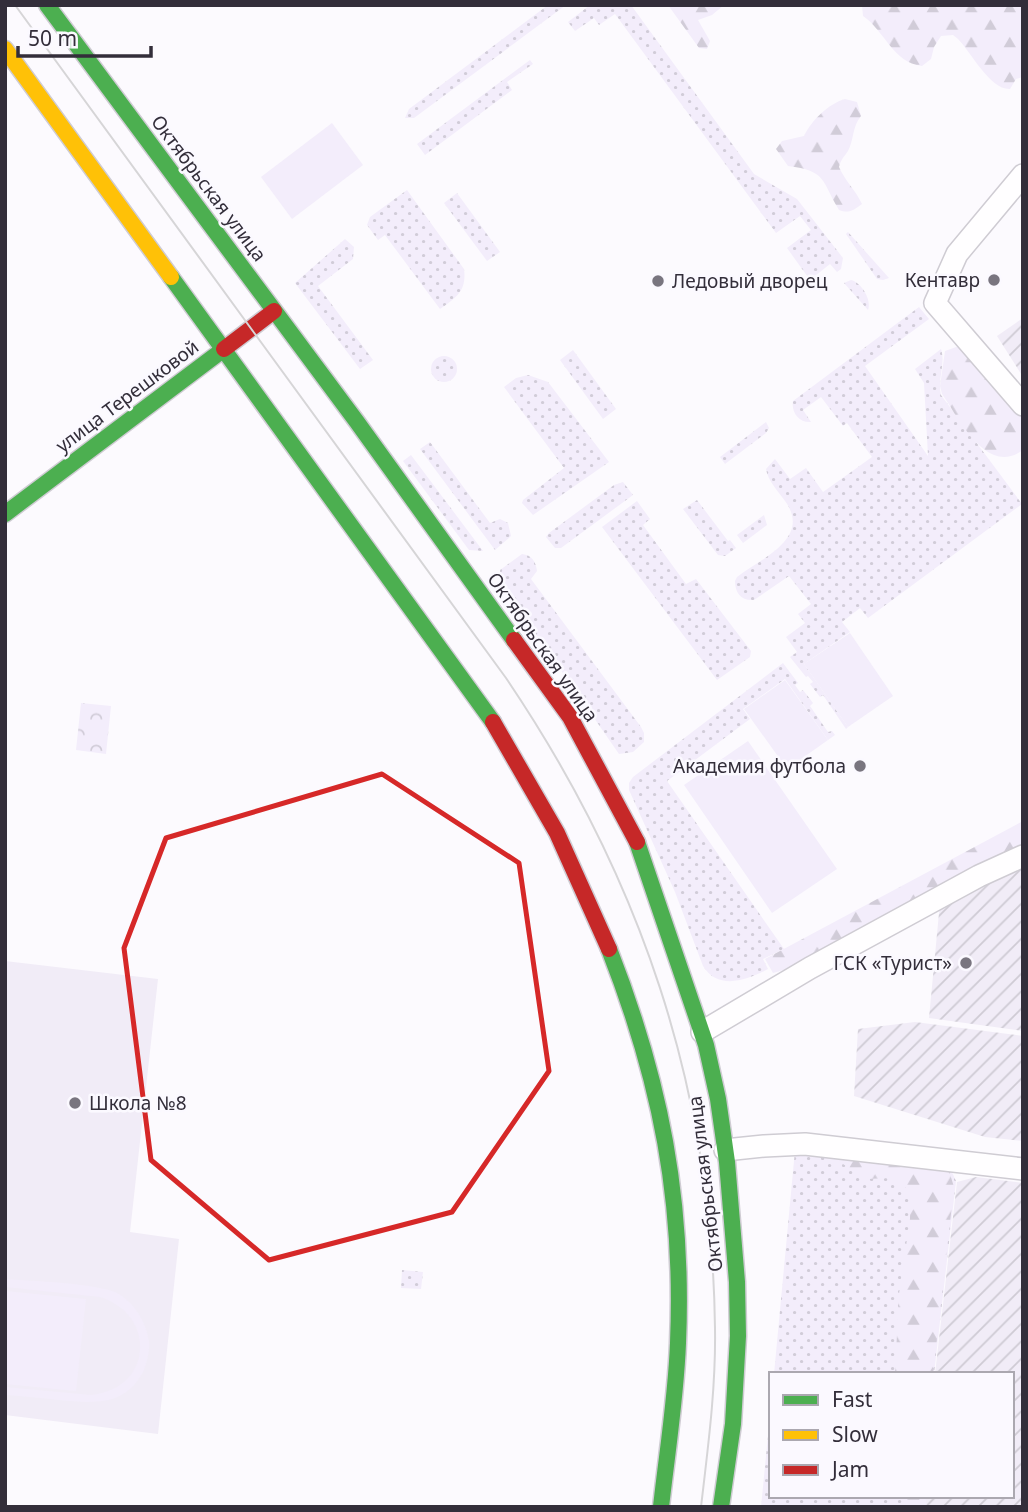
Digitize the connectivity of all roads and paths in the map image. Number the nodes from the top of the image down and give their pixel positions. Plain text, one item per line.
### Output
1 (47, 5) edge
2 (5, 49) edge
3 (1023, 176) edge
4 (274, 311) junction
5 (224, 349) junction
6 (1023, 405) edge
7 (5, 514) edge
8 (1023, 856) edge
9 (702, 1032) junction
10 (726, 1150) junction
11 (1023, 1169) edge
12 (661, 1507) edge
13 (721, 1507) edge

1 - 4 main road, Октябрьская улица
2 - 5 main road, Октябрьская улица
3 - 6 street
4 - 5 main road, улица Терешковой
4 - 9 main road, Октябрьская улица
5 - 7 main road, улица Терешковой
5 - 12 main road, Октябрьская улица
8 - 9 street
9 - 10 main road, Октябрьская улица
10 - 11 street
10 - 13 main road, Октябрьская улица

